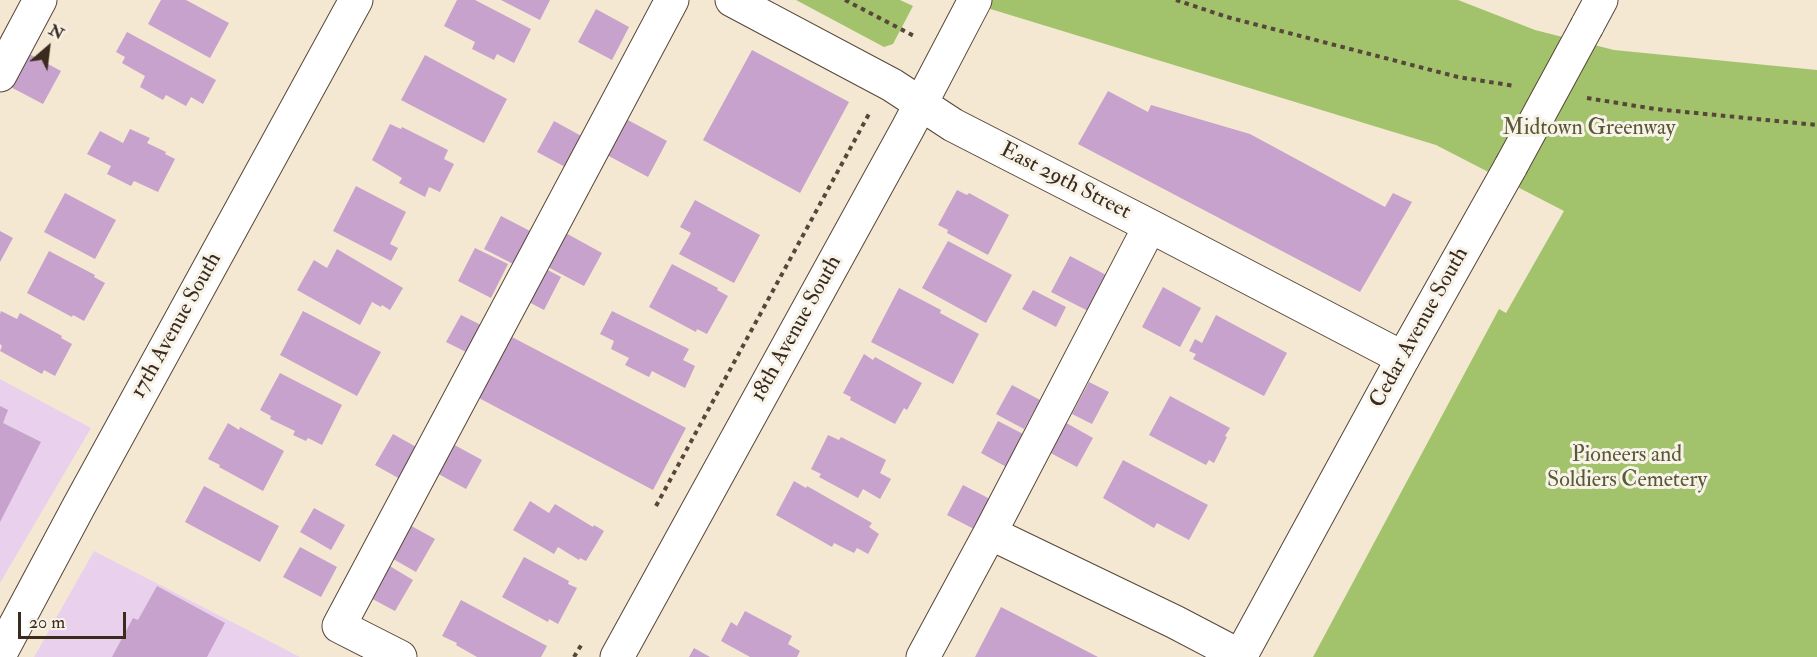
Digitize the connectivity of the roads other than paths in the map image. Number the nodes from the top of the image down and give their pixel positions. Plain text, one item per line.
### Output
1 (40, 0) edge
2 (356, 0) edge
3 (672, 0) edge
4 (732, 0) edge
5 (972, 6) edge
6 (1594, 13) edge
7 (0, 75) edge
8 (920, 105) junction
9 (1150, 226) junction
10 (1403, 358) junction
11 (990, 533) junction
12 (0, 654) edge
13 (400, 657) edge
14 (617, 657) edge
15 (923, 657) edge
16 (1240, 657) edge

1 - 7 street
2 - 12 street, 17th Avenue South
3 - 13 street
4 - 8 street, East 29th Street
5 - 8 street, 18th Avenue South
6 - 10 street, Cedar Avenue South, bridge
8 - 9 street, East 29th Street
8 - 14 street, 18th Avenue South
9 - 10 street, East 29th Street
9 - 11 street
10 - 16 street, Cedar Avenue South
11 - 15 street
11 - 16 street

